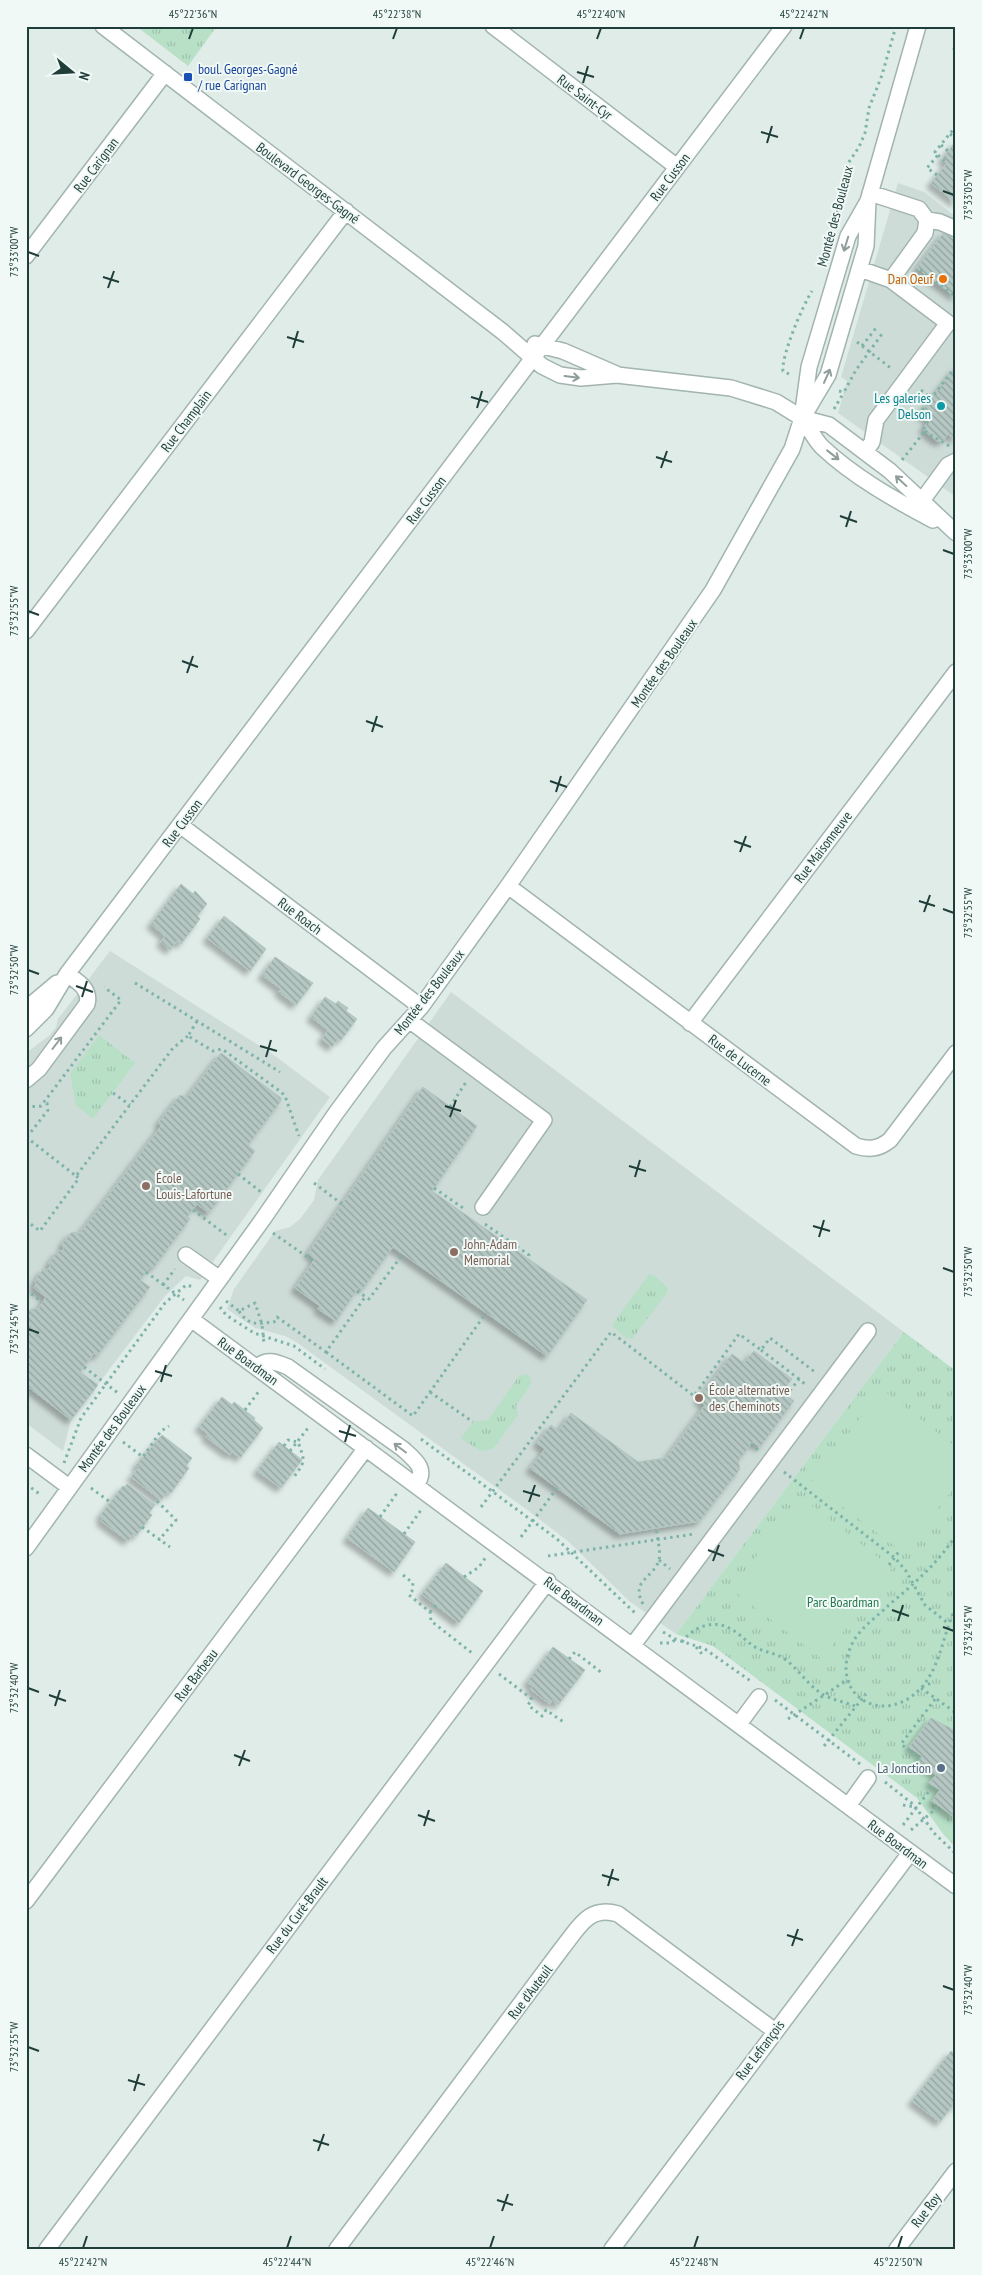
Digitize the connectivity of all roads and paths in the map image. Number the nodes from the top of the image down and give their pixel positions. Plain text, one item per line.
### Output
1 (103, 26) edge
2 (784, 26) edge
3 (896, 26) edge
4 (918, 26) edge
5 (498, 28) edge
6 (165, 74) junction
7 (956, 126) edge
8 (950, 134) junction
9 (956, 139) edge
10 (941, 145) junction
11 (948, 151) dead end
12 (938, 155) junction
13 (947, 163) dead end
14 (677, 167) junction
15 (937, 176) dead end
16 (869, 197) junction
17 (346, 211) junction
18 (927, 220) junction
19 (834, 225) dead end
20 (956, 229) edge
21 (26, 256) edge
22 (917, 268) dead end
23 (860, 269) junction
24 (891, 280) junction
25 (815, 286) dead end
26 (956, 297) edge
27 (876, 328) dead end
28 (882, 334) dead end
29 (850, 337) dead end
30 (513, 340) junction
31 (542, 345) junction
32 (862, 346) junction
33 (869, 351) junction
34 (533, 358) junction
35 (882, 361) dead end
36 (956, 366) edge
37 (789, 374) dead end
38 (616, 375) junction
39 (834, 390) dead end
40 (844, 392) junction
41 (834, 409) dead end
42 (802, 418) junction
43 (924, 432) junction
44 (956, 451) edge
45 (865, 452) junction
46 (956, 461) edge
47 (900, 463) dead end
48 (918, 506) junction
49 (952, 530) edge
50 (26, 631) edge
51 (956, 672) edge
52 (180, 825) junction
53 (508, 886) junction
54 (67, 974) junction
55 (135, 983) dead end
56 (421, 1007) junction
57 (26, 1009) edge
58 (409, 1020) junction
59 (197, 1021) junction
60 (690, 1023) junction
61 (26, 1029) edge
62 (188, 1036) junction
63 (956, 1053) edge
64 (280, 1072) dead end
65 (26, 1080) edge
66 (459, 1092) dead end
67 (113, 1093) dead end
68 (44, 1101) dead end
69 (130, 1106) junction
70 (450, 1107) dead end
71 (26, 1137) edge
72 (301, 1141) dead end
73 (238, 1174) dead end
74 (76, 1176) junction
75 (314, 1183) dead end
76 (264, 1194) dead end
77 (342, 1204) dead end
78 (483, 1207) dead end
79 (193, 1210) dead end
80 (26, 1224) edge
81 (271, 1231) dead end
82 (232, 1239) dead end
83 (402, 1254) dead end
84 (186, 1255) dead end
85 (314, 1261) dead end
86 (146, 1272) dead end
87 (220, 1279) junction
88 (197, 1288) dead end
89 (26, 1290) edge
90 (357, 1291) dead end
91 (175, 1294) junction
92 (365, 1297) junction
93 (226, 1301) dead end
94 (42, 1302) dead end
95 (186, 1302) dead end
96 (240, 1311) junction
97 (224, 1312) dead end
98 (486, 1313) dead end
99 (191, 1319) junction
100 (262, 1324) junction
101 (868, 1331) dead end
102 (264, 1336) junction
103 (626, 1338) dead end
104 (623, 1341) junction
105 (265, 1346) dead end
106 (761, 1350) junction
107 (326, 1352) junction
108 (84, 1367) dead end
109 (257, 1367) junction
110 (328, 1371) dead end
111 (820, 1376) dead end
112 (799, 1379) junction
113 (106, 1383) junction
114 (261, 1389) dead end
115 (811, 1389) dead end
116 (430, 1392) junction
117 (119, 1393) dead end
118 (786, 1396) dead end
119 (244, 1410) dead end
120 (473, 1422) dead end
121 (310, 1425) dead end
122 (169, 1426) dead end
123 (539, 1430) junction
124 (414, 1434) dead end
125 (544, 1434) dead end
126 (118, 1438) dead end
127 (298, 1442) junction
128 (284, 1446) dead end
129 (366, 1448) junction
130 (290, 1451) dead end
131 (67, 1455) dead end
132 (26, 1456) edge
133 (293, 1478) dead end
134 (793, 1479) dead end
135 (26, 1484) edge
136 (86, 1485) dead end
137 (416, 1486) junction
138 (69, 1487) junction
139 (557, 1488) dead end
140 (399, 1490) dead end
141 (492, 1490) junction
142 (41, 1495) dead end
143 (157, 1501) dead end
144 (110, 1502) dead end
145 (480, 1507) dead end
146 (423, 1508) dead end
147 (380, 1516) dead end
148 (533, 1521) junction
149 (142, 1527) dead end
150 (656, 1528) dead end
151 (404, 1534) dead end
152 (695, 1534) dead end
153 (956, 1535) edge
154 (521, 1537) dead end
155 (159, 1540) junction
156 (658, 1540) junction
157 (26, 1548) edge
158 (170, 1548) dead end
159 (900, 1550) dead end
160 (572, 1552) junction
161 (487, 1555) dead end
162 (548, 1556) dead end
163 (895, 1558) junction
164 (889, 1565) dead end
165 (403, 1575) dead end
166 (464, 1577) dead end
167 (548, 1581) junction
168 (914, 1584) junction
169 (436, 1605) dead end
170 (956, 1607) edge
171 (643, 1611) dead end
172 (430, 1612) junction
173 (635, 1619) dead end
174 (949, 1624) junction
175 (659, 1630) dead end
176 (675, 1640) junction
177 (682, 1642) junction
178 (657, 1643) dead end
179 (633, 1645) junction
180 (695, 1645) junction
181 (472, 1653) dead end
182 (702, 1654) dead end
183 (569, 1659) dead end
184 (602, 1673) dead end
185 (500, 1674) dead end
186 (847, 1680) junction
187 (933, 1682) dead end
188 (921, 1688) junction
189 (534, 1692) dead end
190 (762, 1693) junction
191 (866, 1694) dead end
192 (824, 1695) junction
193 (530, 1697) junction
194 (936, 1698) junction
195 (860, 1699) junction
196 (855, 1706) junction
197 (956, 1713) edge
198 (795, 1715) junction
199 (788, 1719) dead end
200 (565, 1723) dead end
201 (739, 1724) junction
202 (828, 1740) junction
203 (824, 1746) dead end
204 (920, 1759) dead end
205 (871, 1775) junction
206 (933, 1786) dead end
207 (903, 1805) dead end
208 (848, 1806) junction
209 (939, 1806) dead end
210 (916, 1808) junction
211 (924, 1819) junction
212 (901, 1828) dead end
213 (909, 1833) dead end
214 (910, 1853) junction
215 (956, 1854) edge
216 (956, 1886) edge
217 (26, 1902) edge
218 (775, 2030) junction
219 (956, 2171) edge
220 (47, 2249) edge
221 (337, 2249) edge
222 (612, 2249) edge
223 (897, 2249) edge

1 - 6 street, Boulevard Georges-Gagné
2 - 14 street, Rue Cusson
3 - 19 path, Montée des Bouleaux
4 - 16 street, Montée des Bouleaux
5 - 14 street, Rue Saint-Cyr
6 - 17 street, Boulevard Georges-Gagné
6 - 21 street, Rue Carignan
7 - 8 path
8 - 9 path
8 - 10 path
10 - 11 path
10 - 12 path
12 - 13 path
12 - 15 path
14 - 31 street, Rue Cusson
16 - 18 street
16 - 23 street, Montée des Bouleaux
16 -> 42 street, Montée des Bouleaux
17 - 30 street, Boulevard Georges-Gagné
17 - 50 street, Rue Champlain
18 - 20 street
18 - 24 street
22 - 26 path
23 - 24 street
42 -> 23 street, Montée des Bouleaux
24 - 45 street
25 - 37 path, Montée des Bouleaux
27 - 32 path
28 - 33 path
29 - 32 path
30 - 31 street, Boulevard Georges-Gagné
30 - 34 street, Boulevard Georges-Gagné
31 - 34 street, Rue Cusson
31 - 38 street, Boulevard Georges-Gagné
32 - 33 path
33 - 35 path
33 - 40 path
34 -> 38 street, Boulevard Georges-Gagné
34 - 52 street, Rue Cusson
36 - 43 path
38 - 42 street, Boulevard Georges-Gagné
39 - 40 path
40 - 41 path
42 - 45 street
42 -> 48 street
42 - 53 street, Montée des Bouleaux
43 - 44 path
43 - 47 path
48 -> 45 street
46 - 48 street
48 - 49 street
51 - 60 street, Rue Maisonneuve
52 - 54 street, Rue Cusson
52 - 56 street, Rue Roach
53 - 56 street, Montée des Bouleaux
53 - 60 street, Rue de Lucerne
54 - 57 street, Rue Cusson
54 - 61 street, Rue Cusson
65 -> 54 street
55 - 59 path
56 - 58 street, Montée des Bouleaux
58 - 78 street
58 - 87 street, Montée des Bouleaux
59 - 62 path
59 - 64 path
60 - 63 street, Rue de Lucerne
62 - 69 path
62 - 72 path
66 - 70 path
67 - 69 path
68 - 71 path
69 - 74 path
71 - 74 path
73 - 76 path
74 - 80 path
75 - 77 path
79 - 82 path
81 - 85 path
83 - 92 path
84 - 87 street
86 - 91 path
87 - 99 street, Montée des Bouleaux
88 - 91 path
89 - 94 path
90 - 92 path
91 - 95 path
91 - 113 path, Montée des Bouleaux
92 - 107 path
93 - 96 path
96 - 100 path
96 - 100 path
97 - 102 path, Rue Boardman
98 - 116 path
99 - 109 street, Rue Boardman
99 - 138 street, Montée des Bouleaux
100 - 102 path
100 - 107 path
101 - 179 street
102 - 105 path
102 - 110 path, Rue Boardman
103 - 104 path
104 - 106 path
104 - 123 path
106 - 111 path
106 - 112 path
107 - 116 path
108 - 113 path
109 - 129 street, Rue Boardman
137 -> 109 street
112 - 115 path
112 - 118 path
113 - 117 path
113 - 131 path, Montée des Bouleaux
114 - 119 path
116 - 120 path
121 - 127 path
122 - 126 path
123 - 125 path
123 - 141 path
124 - 141 path, Rue Boardman
127 - 128 path
127 - 130 path
127 - 133 path
129 - 137 street, Rue Boardman
129 - 217 street, Rue Barbeau
132 - 138 street
134 - 163 path
135 - 142 path
136 - 144 path
137 - 167 street, Rue Boardman
138 - 157 street, Montée des Bouleaux
139 - 148 path
140 - 147 path
141 - 145 path
141 - 148 path, Rue Boardman
143 - 155 path
146 - 151 path
148 - 154 path
148 - 160 path, Rue Boardman
149 - 155 path
150 - 156 path
152 - 156 path
153 - 168 path
155 - 158 path
156 - 160 path
156 - 171 path
159 - 163 path
160 - 162 path
160 - 173 path, Rue Boardman
161 - 166 path
163 - 164 path
163 - 168 path
165 - 172 path
167 - 179 street, Rue Boardman
167 - 220 street, Rue du Curé-Brault
168 - 174 path
168 - 186 path
169 - 172 path
170 - 174 path
172 - 181 path
174 - 188 path
175 - 176 path, Rue Boardman
176 - 177 path, Rue Boardman
176 - 178 path, Rue Boardman
177 - 180 path, Rue Boardman
177 - 192 path
179 - 201 street, Rue Boardman
180 - 182 path
180 - 190 path, Rue Boardman
183 - 184 path
185 - 193 path
186 - 192 path
186 - 195 path
187 - 188 path
188 - 194 path
188 - 195 path
189 - 193 path
190 - 198 path, Rue Boardman
190 - 201 street
191 - 195 path
192 - 196 path
192 - 198 path
193 - 200 path
194 - 197 path
194 - 204 path
195 - 196 path
196 - 202 path
198 - 199 path
198 - 202 path, Rue Boardman
201 - 208 street, Rue Boardman
202 - 203 path
202 - 205 path, Rue Boardman
205 - 208 street
205 - 210 path, Rue Boardman
206 - 210 path
207 - 210 path
208 - 214 street, Rue Boardman
209 - 211 path
210 - 211 path, Rue Boardman
210 - 212 path
211 - 213 path
211 - 215 path, Rue Boardman
214 - 216 street, Rue Boardman
214 - 218 street, Rue Lefrançois
218 - 221 street, Rue d'Auteuil
218 - 222 street, Rue Lefrançois
219 - 223 street, Rue Roy

